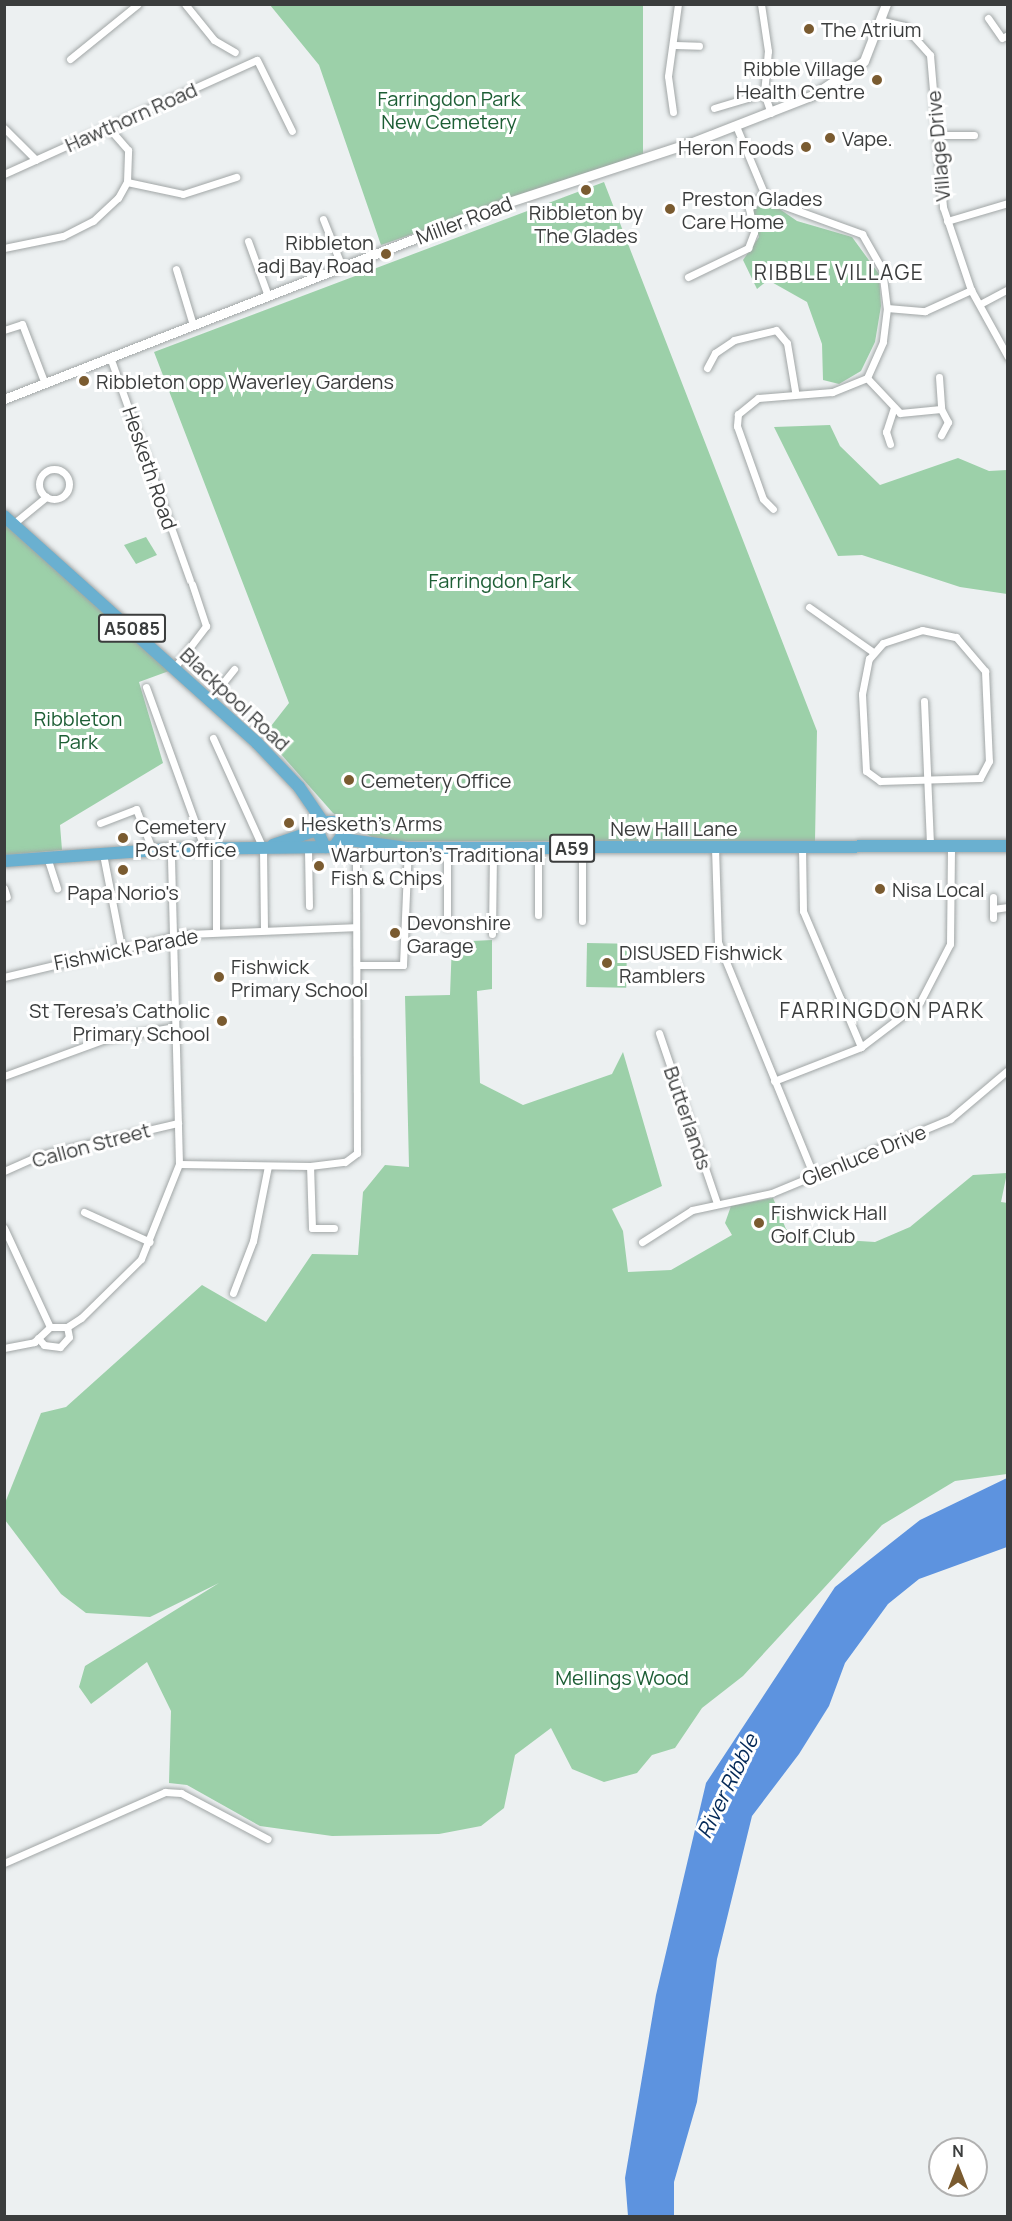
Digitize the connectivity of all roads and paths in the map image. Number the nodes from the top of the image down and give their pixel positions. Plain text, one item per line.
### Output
1 (138, 4) edge
2 (185, 4) edge
3 (678, 4) edge
4 (761, 4) edge
5 (886, 4) edge
6 (988, 18) dead end
7 (883, 21) junction
8 (1008, 35) edge
9 (675, 45) junction
10 (699, 46) dead end
11 (235, 52) dead end
12 (70, 59) dead end
13 (764, 93) junction
14 (714, 108) dead end
15 (673, 112) dead end
16 (771, 113) junction
17 (736, 126) junction
18 (108, 127) junction
19 (4, 128) edge
20 (292, 131) dead end
21 (936, 135) junction
22 (974, 135) dead end
23 (36, 160) junction
24 (4, 174) edge
25 (236, 177) dead end
26 (127, 182) junction
27 (764, 193) junction
28 (1008, 203) edge
29 (323, 219) dead end
30 (947, 221) junction
31 (248, 242) dead end
32 (4, 248) edge
33 (342, 267) junction
34 (176, 269) dead end
35 (688, 277) dead end
36 (1008, 289) edge
37 (971, 290) junction
38 (268, 296) junction
39 (980, 303) junction
40 (887, 308) junction
41 (194, 325) junction
42 (4, 330) edge
43 (110, 357) junction
44 (1008, 357) edge
45 (707, 368) dead end
46 (939, 377) dead end
47 (867, 378) junction
48 (45, 384) junction
49 (795, 391) junction
50 (4, 399) edge
51 (894, 407) junction
52 (941, 409) junction
53 (941, 435) dead end
54 (890, 444) dead end
55 (46, 497) junction
56 (773, 509) dead end
57 (9, 520) edge
58 (809, 607) dead end
59 (873, 652) junction
60 (174, 668) junction
61 (234, 669) dead end
62 (146, 687) dead end
63 (209, 700) junction
64 (924, 701) dead end
65 (213, 738) dead end
66 (926, 782) junction
67 (100, 822) dead end
68 (321, 834) junction
69 (342, 839) junction
70 (1008, 846) edge
71 (930, 847) junction
72 (951, 847) junction
73 (263, 848) junction
74 (408, 848) junction
75 (447, 848) junction
76 (494, 848) junction
77 (538, 848) junction
78 (582, 848) junction
79 (715, 848) junction
80 (802, 848) junction
81 (171, 849) junction
82 (210, 849) junction
83 (308, 849) junction
84 (153, 851) junction
85 (103, 854) junction
86 (47, 857) junction
87 (356, 858) dead end
88 (4, 861) edge
89 (4, 888) edge
90 (57, 888) dead end
91 (7, 897) dead end
92 (993, 897) dead end
93 (309, 906) dead end
94 (1008, 908) edge
95 (993, 909) junction
96 (538, 915) dead end
97 (993, 918) dead end
98 (582, 921) dead end
99 (447, 926) dead end
100 (356, 927) junction
101 (264, 930) junction
102 (216, 932) junction
103 (492, 934) dead end
104 (174, 936) junction
105 (121, 947) junction
106 (358, 965) junction
107 (4, 977) edge
108 (175, 1026) junction
109 (659, 1033) dead end
110 (861, 1047) junction
111 (1008, 1070) edge
112 (4, 1076) edge
113 (774, 1081) junction
114 (178, 1123) junction
115 (179, 1164) junction
116 (268, 1166) junction
117 (310, 1166) junction
118 (4, 1171) edge
119 (814, 1176) junction
120 (717, 1203) junction
121 (84, 1212) dead end
122 (4, 1228) edge
123 (334, 1228) dead end
124 (150, 1242) junction
125 (642, 1242) dead end
126 (233, 1293) dead end
127 (50, 1327) junction
128 (67, 1327) junction
129 (38, 1338) junction
130 (4, 1348) edge
131 (268, 1839) dead end
132 (4, 1863) edge

1 - 12 street
2 - 11 street
3 - 9 street
4 - 13 street
5 - 7 street, Miller Road
6 - 8 street
7 - 16 street, Miller Road
7 - 21 street, Village Drive
9 - 10 street
9 - 15 street
13 - 14 street
13 - 16 street
16 - 17 street, Miller Road
17 - 27 street
17 - 33 street, Miller Road
18 - 20 street, Hawthorn Road
18 - 23 street, Hawthorn Road
18 - 26 street
19 - 23 street
21 - 22 street
21 - 30 street, Village Drive
23 - 24 street, Hawthorn Road
25 - 26 street
26 - 32 street
27 - 35 street
27 - 40 street
28 - 30 street
29 - 33 street
30 - 37 street, Village Drive
31 - 38 street
33 - 38 street, Miller Road
34 - 41 street
36 - 39 street
37 - 39 street, Village Drive
37 - 40 street
38 - 41 street, Miller Road
39 - 44 street, Village Drive
40 - 47 street
41 - 43 street, Miller Road
42 - 48 street
43 - 48 street, Miller Road
43 - 60 street, Hesketh Road
45 - 49 street
46 - 52 street
47 - 49 street
47 - 51 street
48 - 50 street, Miller Road
49 - 56 street
51 - 52 street
51 - 54 street
52 - 53 street
55 - 55 street
55 - 57 street
57 - 60 highway, Blackpool Road / A5085
58 - 59 street
59 - 66 street
59 - 66 street
60 - 63 highway, Blackpool Road / A5085
61 - 63 street
62 - 82 street
63 - 68 highway, Blackpool Road / A5085
64 - 66 street
65 - 73 street
66 - 71 street
67 - 84 street
68 - 69 highway
68 - 69 highway, Blackpool Road
68 - 73 highway
68 - 83 highway
69 - 74 highway, New Hall Lane / A59
70 - 72 highway, New Hall Lane / A59
71 - 72 highway, New Hall Lane / A59
71 - 80 highway, New Hall Lane / A59
72 - 110 street
73 - 82 highway
73 - 83 highway
73 - 101 street
74 - 75 highway, New Hall Lane / A59
74 - 106 street
75 - 76 highway, New Hall Lane / A59
75 - 99 street
76 - 77 highway, New Hall Lane / A59
76 - 103 street
77 - 78 highway, New Hall Lane / A59
77 - 96 street
78 - 79 highway, New Hall Lane / A59
78 - 98 street
79 - 80 highway, New Hall Lane / A59
79 - 113 street
80 - 110 street
81 - 82 highway
81 - 84 highway
81 - 104 street
82 - 102 street
83 - 93 street
84 - 85 highway
85 - 86 highway
85 - 105 street
86 - 88 highway
86 - 90 street
87 - 100 street
89 - 91 street
92 - 95 street
94 - 95 street
95 - 97 street
100 - 101 street, Fishwick Parade
100 - 106 street
101 - 102 street, Fishwick Parade
102 - 104 street, Fishwick Parade
104 - 105 street, Fishwick Parade
104 - 108 street
105 - 107 street, Fishwick Parade
106 - 117 street
108 - 112 street
108 - 114 street
109 - 120 street, Butterlands
110 - 113 street
111 - 119 street, Glenluce Drive
113 - 119 street
114 - 115 street
114 - 118 street, Callon Street
115 - 116 street
115 - 124 street
116 - 117 street
116 - 126 street
117 - 123 street
119 - 120 street, Glenluce Drive
120 - 125 street, Glenluce Drive
121 - 124 street
122 - 127 street
124 - 128 street
127 - 128 street
127 - 129 street
128 - 129 street
129 - 130 street
131 - 132 street

